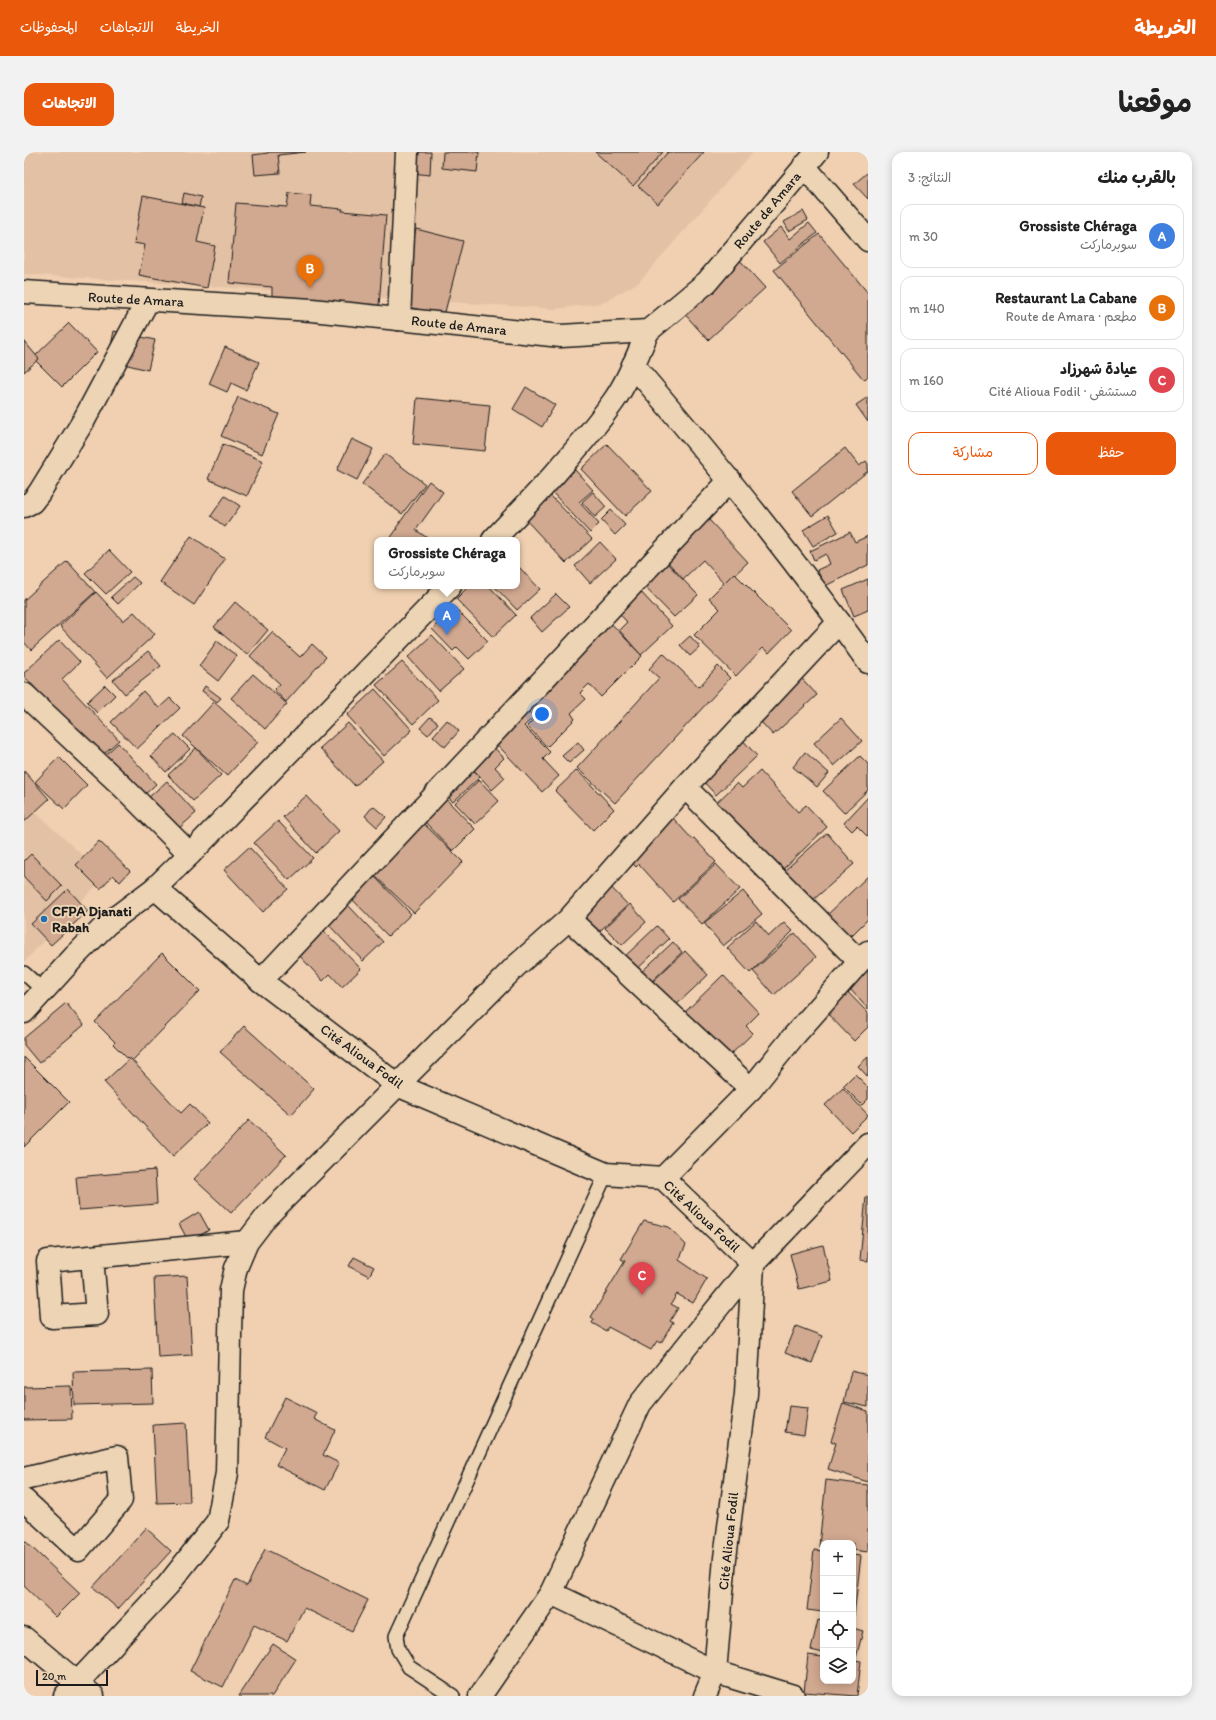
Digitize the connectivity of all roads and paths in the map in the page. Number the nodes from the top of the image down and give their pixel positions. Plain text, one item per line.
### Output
1 (407, 152) edge
2 (810, 159) edge
3 (868, 240) edge
4 (24, 292) edge
5 (148, 300) junction
6 (399, 319) junction
7 (648, 331) junction
8 (634, 364) junction
9 (730, 480) junction
10 (24, 506) edge
11 (496, 537) edge
12 (447, 589) edge
13 (839, 622) junction
14 (868, 662) edge
15 (24, 694) edge
16 (685, 787) junction
17 (190, 854) junction
18 (156, 888) junction
19 (568, 918) junction
20 (863, 957) edge
21 (24, 973) edge
22 (261, 981) junction
23 (43, 990) junction
24 (24, 1012) edge
25 (398, 1085) junction
26 (751, 1089) junction
27 (868, 1144) edge
28 (606, 1174) junction
29 (662, 1178) junction
30 (247, 1242) junction
31 (92, 1258) dead end
32 (753, 1264) junction
33 (24, 1479) edge
34 (24, 1500) edge
35 (551, 1593) junction
36 (24, 1638) edge
37 (715, 1672) junction
38 (79, 1691) edge
39 (453, 1696) edge
40 (480, 1696) edge
41 (705, 1696) edge
42 (793, 1696) edge

1 - 6 street
2 - 3 street
2 - 7 street, Route de Amara
4 - 5 street, Route de Amara
5 - 6 street, Route de Amara
5 - 10 street
6 - 7 street, Route de Amara
7 - 8 street
8 - 9 street
8 - 11 street
9 - 13 street
9 - 22 street
12 - 17 street
13 - 14 street
13 - 16 street
15 - 17 street
16 - 19 street
16 - 20 street
17 - 18 street
18 - 22 street, Cité Alioua Fodil
18 - 23 street
19 - 25 street
19 - 26 street
20 - 26 street
21 - 23 lane
22 - 25 street, Cité Alioua Fodil
23 - 24 street
25 - 28 street, Cité Alioua Fodil
25 - 30 street
26 - 29 street
27 - 32 street
28 - 29 street, Cité Alioua Fodil
28 - 39 lane
29 - 32 street, Cité Alioua Fodil
30 - 31 street
30 - 38 street
32 - 35 street
32 - 37 street, Cité Alioua Fodil
33 - 34 street
35 - 37 street
35 - 40 street
36 - 38 street
37 - 41 street, Cité Alioua Fodil
37 - 42 street

